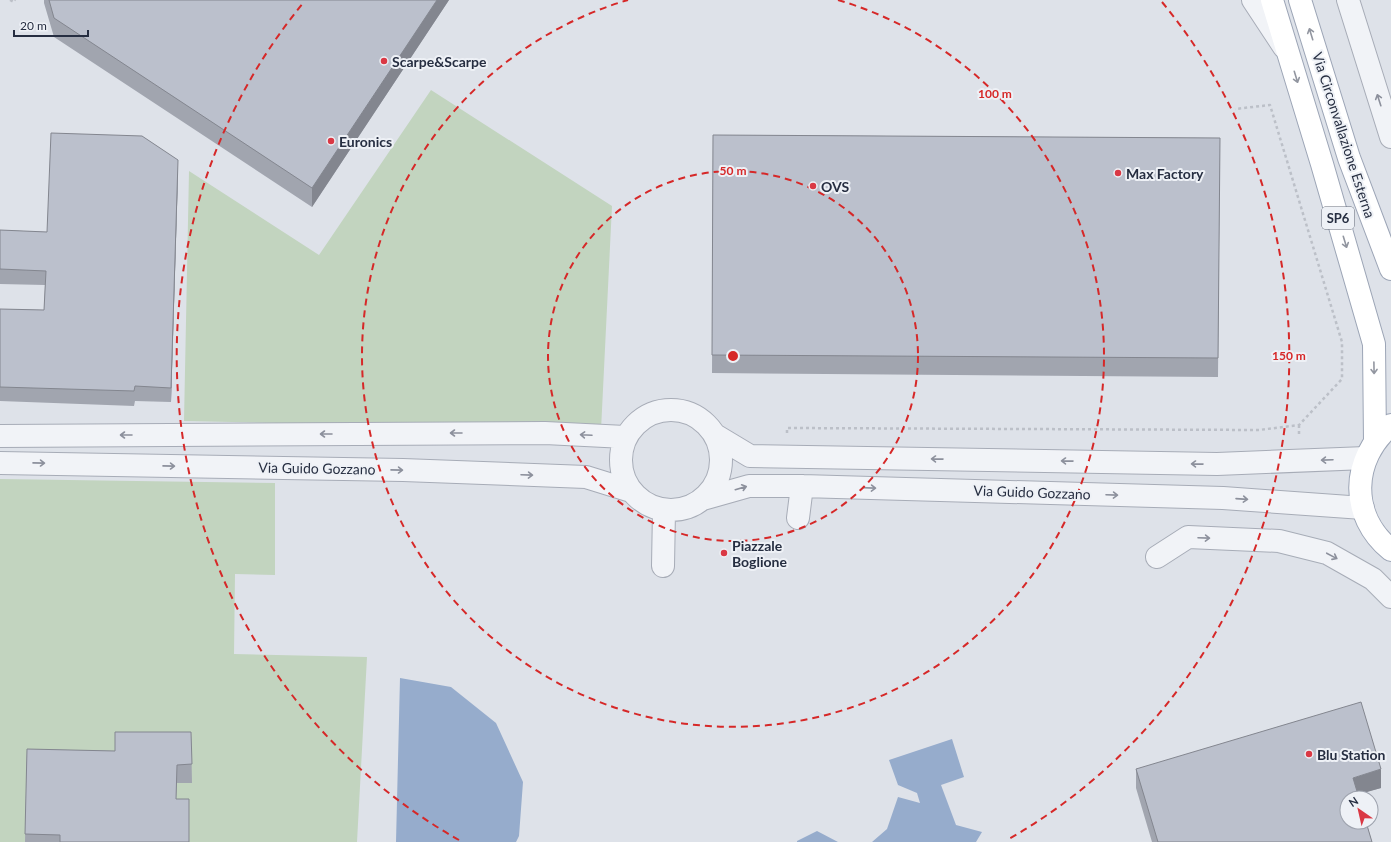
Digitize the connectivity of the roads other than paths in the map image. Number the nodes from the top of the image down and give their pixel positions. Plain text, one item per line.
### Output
1 (1253, 0) edge
2 (1272, 0) edge
3 (1300, 0) edge
4 (1348, 0) edge
5 (1289, 54) junction
6 (1391, 137) edge
7 (1391, 270) edge
8 (1391, 425) edge
9 (715, 435) junction
10 (0, 436) edge
11 (625, 437) junction
12 (1370, 450) junction
13 (0, 463) edge
14 (802, 486) junction
15 (631, 491) junction
16 (703, 499) junction
17 (1363, 508) junction
18 (664, 510) junction
19 (798, 518) dead end
20 (1391, 550) edge
21 (1157, 557) dead end
22 (663, 566) dead end
23 (1391, 597) edge

1 - 5 street, Via Circonvallazione Esterna
2 - 5 main road, Via Circonvallazione Esterna / SP6
7 -> 3 main road, Via Circonvallazione Esterna / SP6
6 -> 4 street
5 -> 12 main road, Via Circonvallazione Esterna / SP6
8 - 12 main road, Via Circonvallazione Esterna / SP6
9 - 11 street
12 -> 9 street
9 - 16 street
11 -> 10 street
11 - 15 street
12 - 17 main road, Via Circonvallazione Esterna / SP6
13 -> 15 street, Via Guido Gozzano
16 -> 14 street, Via Guido Gozzano
14 -> 17 street, Via Guido Gozzano
14 - 19 street
15 - 18 street
16 - 18 street
17 - 20 main road, Via Circonvallazione Esterna / SP6
18 - 22 street
21 -> 23 street

